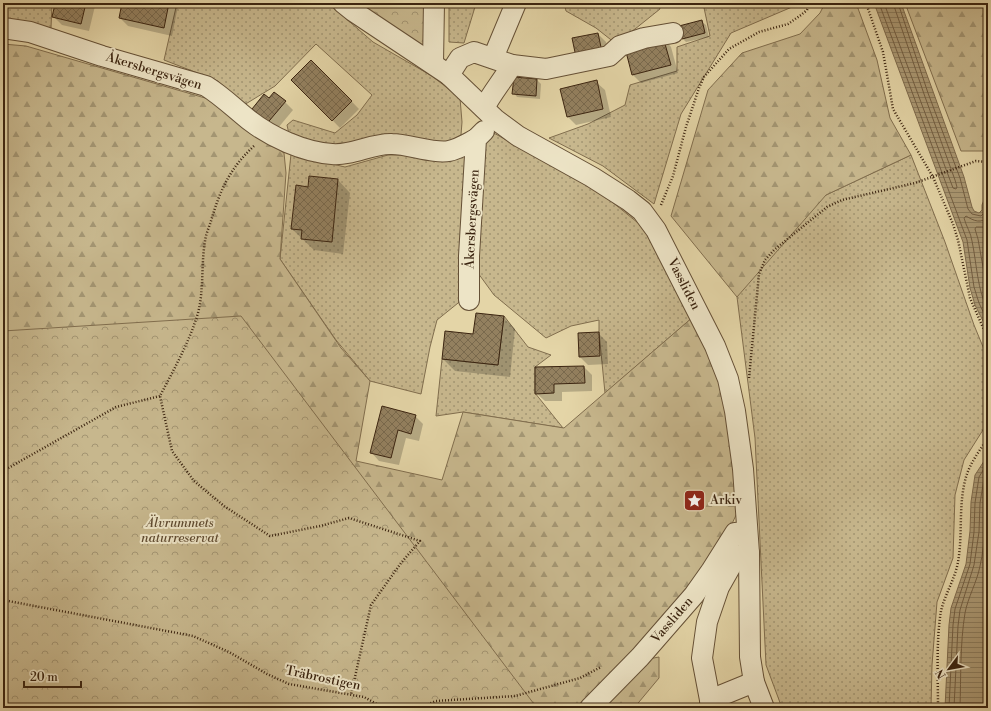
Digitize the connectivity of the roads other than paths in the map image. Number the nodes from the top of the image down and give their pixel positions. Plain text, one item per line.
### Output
1 (343, 3) edge
2 (434, 3) edge
3 (516, 3) edge
4 (3, 28) edge
5 (673, 33) dead end
6 (493, 58) junction
7 (433, 63) junction
8 (512, 65) junction
9 (449, 75) junction
10 (490, 114) junction
11 (476, 139) junction
12 (469, 300) dead end
13 (747, 532) junction
14 (749, 553) junction
15 (754, 682) junction
16 (712, 704) edge
17 (590, 708) edge
18 (764, 708) edge

1 - 7 street
2 - 7 street
3 - 6 street
4 - 11 street, Åkersbergsvägen
5 - 8 street
6 - 8 street
6 - 9 street
7 - 9 street
8 - 10 street, Åkersbergsvägen
9 - 10 street
10 - 11 street, Åkersbergsvägen
10 - 13 street, Vassliden
11 - 12 street, Åkersbergsvägen
13 - 14 street, Vassliden
13 - 17 street, Vassliden
14 - 15 street, Vassliden
14 - 16 street
15 - 16 street
15 - 18 street, Vassliden

